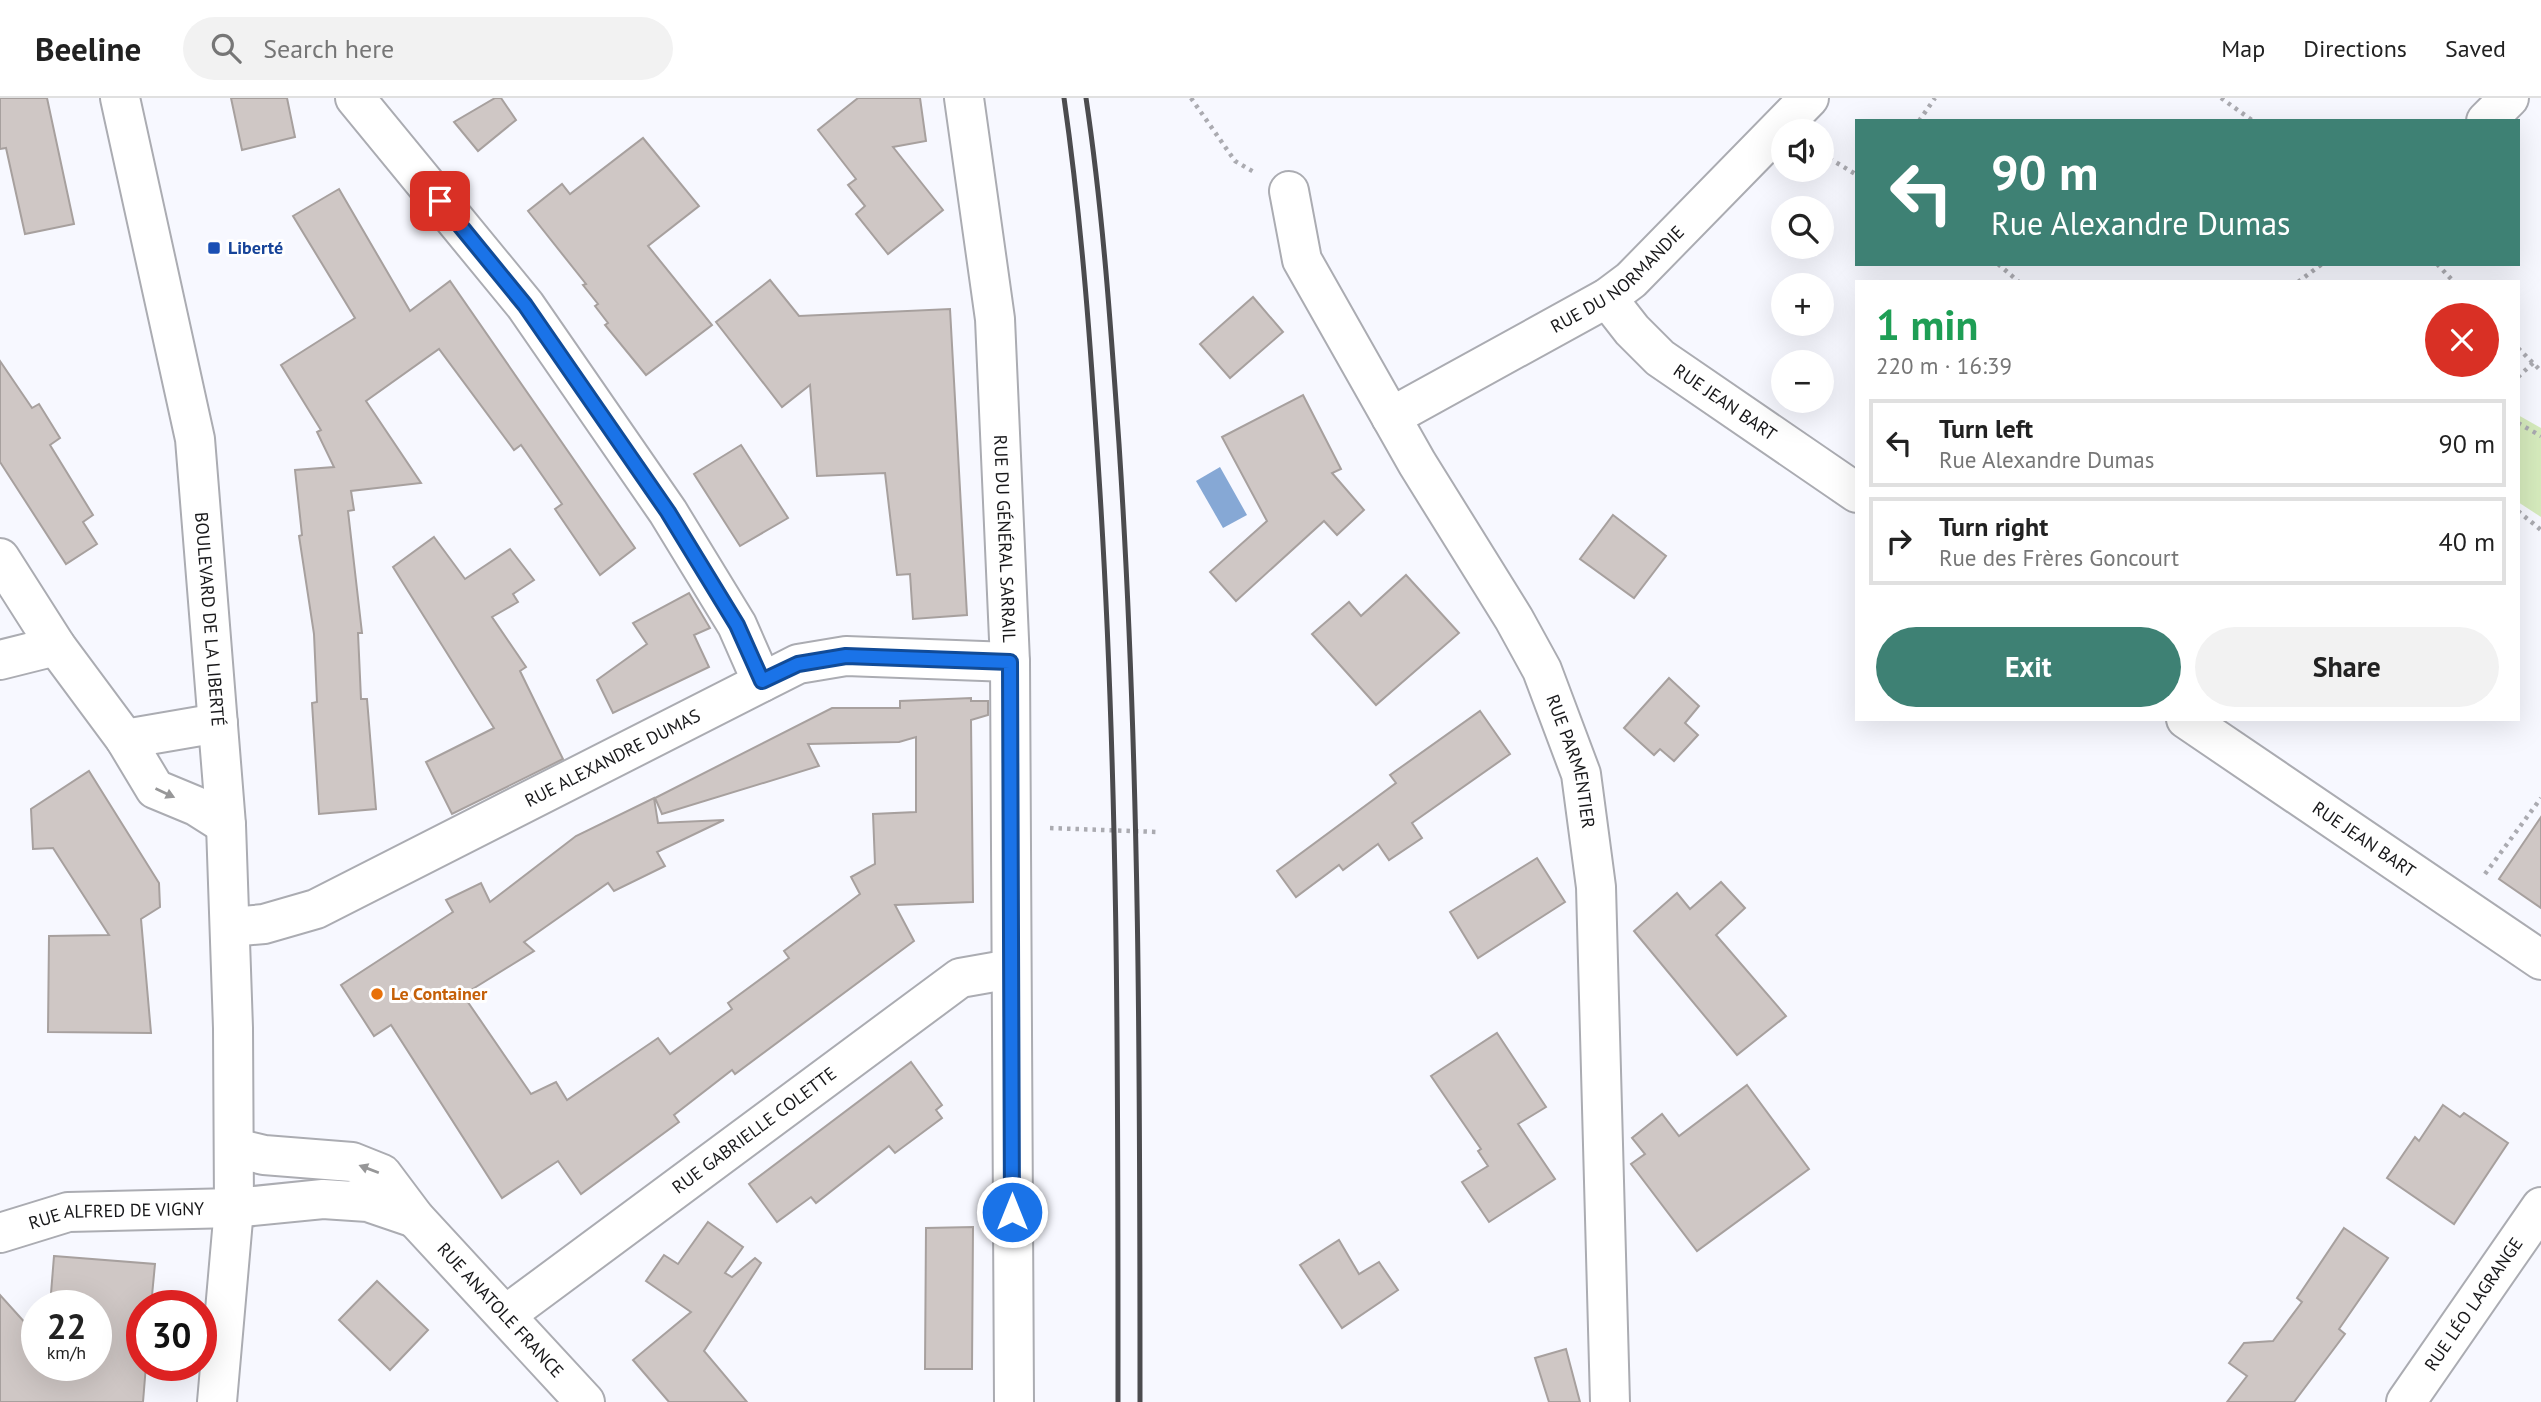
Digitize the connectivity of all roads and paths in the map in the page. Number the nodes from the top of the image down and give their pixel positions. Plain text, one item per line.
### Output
1 (120, 98) edge
2 (355, 98) edge
3 (964, 98) edge
4 (1191, 98) edge
5 (1809, 98) edge
6 (1935, 98) edge
7 (2221, 98) edge
8 (2509, 98) edge
9 (1920, 119) edge
10 (2250, 119) edge
11 (2488, 119) edge
12 (1834, 162) edge
13 (1855, 175) edge
14 (1289, 191) joint
15 (2000, 266) edge
16 (2319, 266) edge
17 (2439, 266) edge
18 (2017, 280) edge
19 (2301, 280) edge
20 (2452, 280) edge
21 (1607, 298) junction
22 (2520, 350) edge
23 (2533, 363) junction
24 (2541, 371) edge
25 (2520, 375) edge
26 (1391, 417) junction
27 (2520, 424) edge
28 (2541, 436) edge
29 (1855, 492) edge
30 (2520, 513) edge
31 (2541, 530) edge
32 (0, 558) edge
33 (56, 646) junction
34 (0, 660) edge
35 (1010, 662) junction
36 (762, 681) junction
37 (2189, 721) edge
38 (218, 723) junction
39 (125, 739) junction
40 (2541, 798) edge
41 (226, 825) junction
42 (1011, 827) junction
43 (1158, 832) dead end
44 (2462, 906) junction
45 (231, 926) junction
46 (2541, 960) edge
47 (1011, 969) junction
48 (235, 1148) junction
49 (2541, 1207) edge
50 (234, 1208) junction
51 (415, 1218) junction
52 (0, 1233) edge
53 (507, 1314) junction
54 (217, 1402) edge
55 (585, 1402) edge
56 (1014, 1402) edge
57 (1611, 1402) edge
58 (2406, 1402) edge

1 - 38 street, BOULEVARD DE LA LIBERTÉ
2 - 36 street
3 - 35 street, RUE DU GÉNÉRAL SARRAIL
4 - 14 path
5 - 21 street, RUE DU NORMANDIE
6 - 9 path
7 - 10 path
8 - 11 street
12 - 13 path
14 - 26 street, RUE PARMENTIER
15 - 18 path
16 - 19 path
17 - 20 path
21 - 26 street, RUE DU NORMANDIE
21 - 29 street, RUE JEAN BART
22 - 23 path
23 - 24 path
23 - 25 path
26 - 57 street, RUE PARMENTIER
27 - 28 path
30 - 31 path
32 - 33 street
33 - 34 street
33 - 39 street
35 - 36 street, RUE ALEXANDRE DUMAS
35 - 42 street, RUE DU GÉNÉRAL SARRAIL
36 - 45 street, RUE ALEXANDRE DUMAS
37 - 44 street, RUE JEAN BART
38 - 39 street
38 - 41 street, BOULEVARD DE LA LIBERTÉ
39 -> 41 street
40 - 44 path
41 - 45 street, BOULEVARD DE LA LIBERTÉ
42 - 43 path
42 - 47 street, RUE DU GÉNÉRAL SARRAIL
44 - 46 street, RUE JEAN BART
45 - 48 street, BOULEVARD DE LA LIBERTÉ
47 - 53 street, RUE GABRIELLE COLETTE
47 - 56 street, RUE DU GÉNÉRAL SARRAIL
48 - 50 street, BOULEVARD DE LA LIBERTÉ
51 -> 48 street, RUE ANATOLE FRANCE
49 - 58 street, RUE LÉO LAGRANGE
50 - 51 street, RUE ANATOLE FRANCE
50 - 52 street, RUE ALFRED DE VIGNY
50 - 54 street, BOULEVARD DE LA LIBERTÉ
51 - 53 street, RUE ANATOLE FRANCE
53 - 55 street, RUE ANATOLE FRANCE

